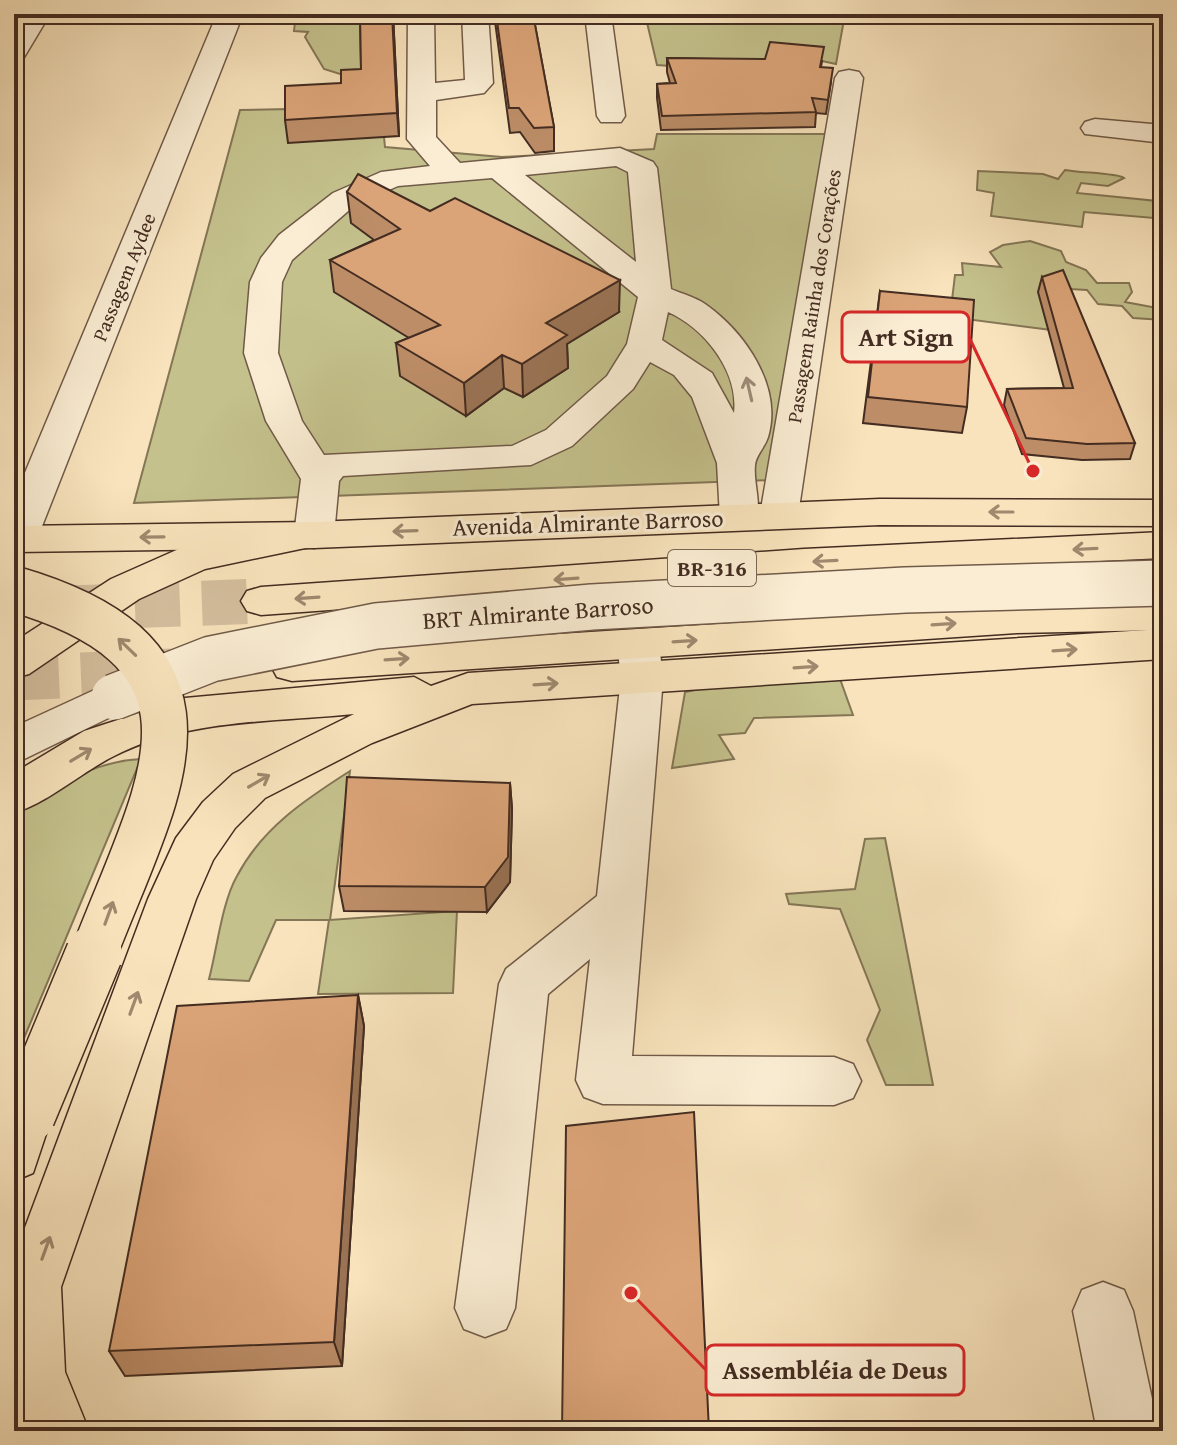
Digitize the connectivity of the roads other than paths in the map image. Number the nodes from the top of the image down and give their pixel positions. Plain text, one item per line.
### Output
1 (37, 14) edge
2 (230, 14) edge
3 (421, 14) edge
4 (475, 14) edge
5 (598, 14) edge
6 (14, 53) edge
7 (849, 78) dead end
8 (422, 93) junction
9 (611, 116) dead end
10 (1095, 128) dead end
11 (1163, 134) edge
12 (497, 167) junction
13 (451, 171) junction
14 (655, 294) junction
15 (644, 344) junction
16 (736, 463) junction
17 (319, 484) junction
18 (1163, 513) edge
19 (779, 515) junction
20 (739, 517) junction
21 (314, 535) junction
22 (16, 539) edge
23 (1163, 545) edge
24 (1163, 583) edge
25 (14, 589) edge
26 (261, 601) tunnel mouth
27 (1163, 616) edge
28 (1163, 644) edge
29 (640, 661) junction
30 (14, 663) edge
31 (292, 666) dead end
32 (468, 689) junction
33 (14, 747) edge
34 (14, 795) edge
35 (618, 907) junction
36 (834, 1081) dead end
37 (18, 1134) edge
38 (485, 1308) dead end
39 (1103, 1311) dead end
40 (58, 1431) edge
41 (1128, 1431) edge

1 - 6 street
2 - 22 street, Passagem Aydee
3 - 8 street
4 - 8 street
5 - 9 street
7 - 19 street, Passagem Rainha dos Corações
8 - 13 street
10 - 11 street
12 - 13 street
12 - 14 street
12 - 14 street
13 - 17 street
14 - 15 street
16 -> 14 street
15 - 16 street
15 - 17 street
16 - 20 street
17 - 21 street
18 -> 19 main road, Avenida Almirante Barroso / BR-316
19 - 20 main road, Avenida Almirante Barroso / BR-316
20 -> 21 main road, Avenida Almirante Barroso / BR-316
21 -> 22 main road, Avenida Almirante Barroso / BR-316
21 - 30 main road
23 -> 26 main road, Avenida Almirante Barroso / BR-316
24 - 33 street, BRT Almirante Barroso, bridge
37 -> 25 main road, bridge
29 -> 27 main road
29 -> 28 main road
31 -> 29 main road
32 -> 29 main road
29 - 35 street
34 -> 32 main road
40 -> 32 main road
35 - 36 street
35 - 38 street
39 - 41 street

